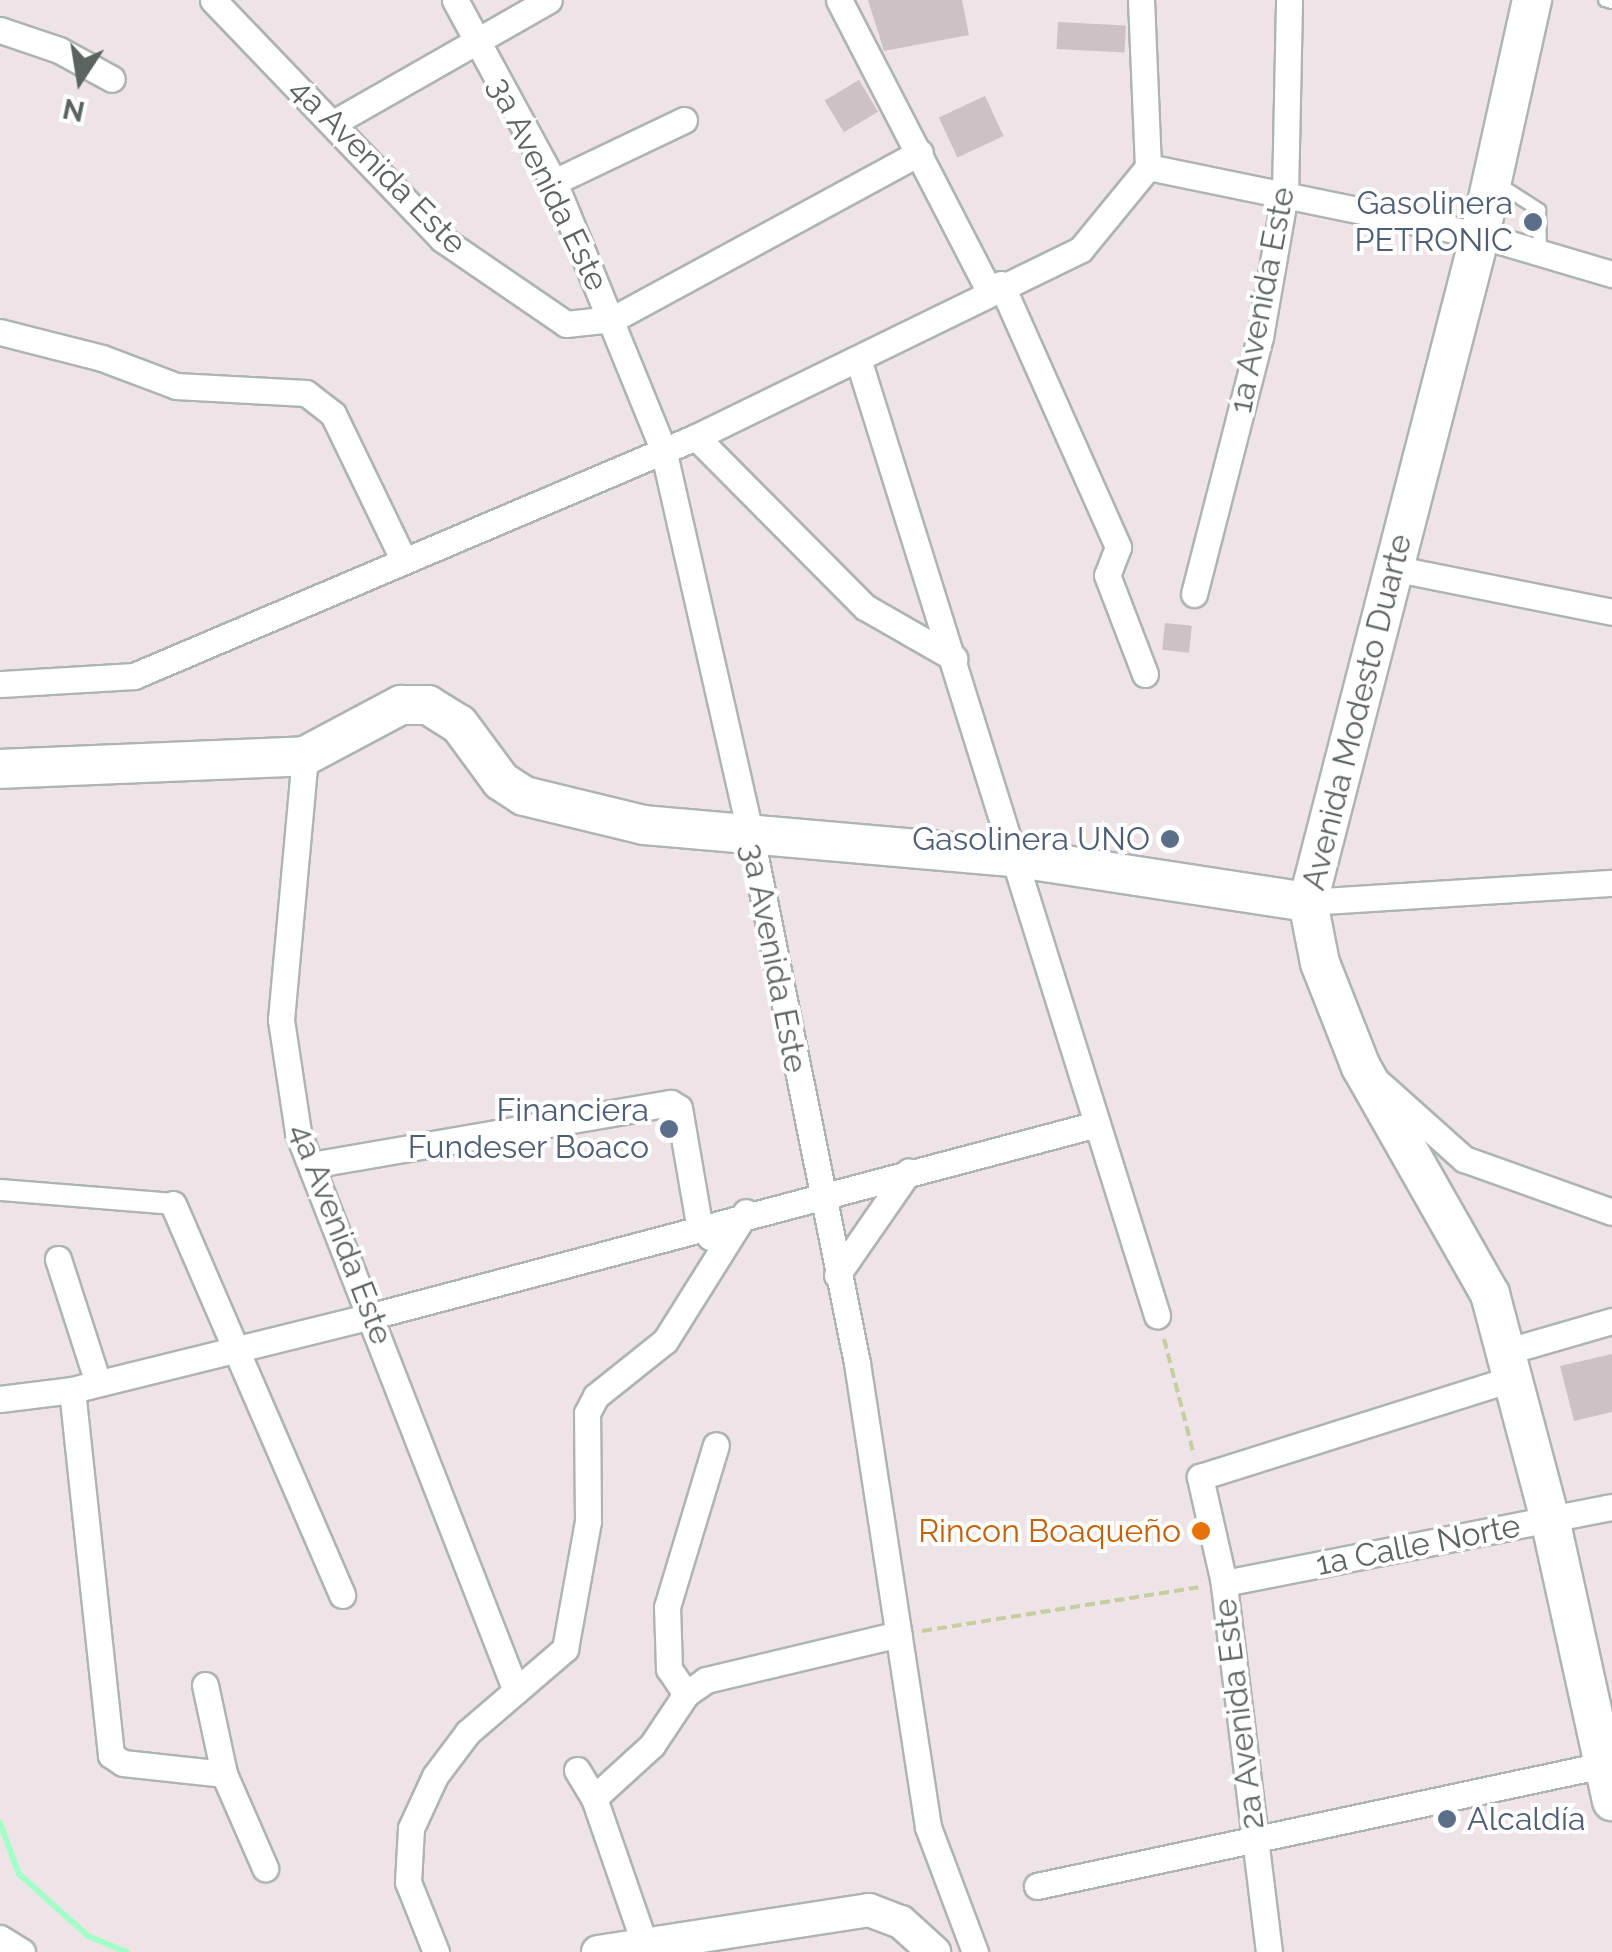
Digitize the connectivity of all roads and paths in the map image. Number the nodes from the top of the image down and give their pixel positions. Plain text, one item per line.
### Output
1 (213, 0) edge
2 (455, 0) edge
3 (549, 0) edge
4 (840, 0) edge
5 (1141, 0) edge
6 (1289, 0) edge
7 (1532, 0) edge
8 (0, 30) edge
9 (475, 39) junction
10 (112, 80) dead end
11 (684, 120) dead end
12 (335, 122) junction
13 (920, 152) junction
14 (1148, 168) junction
15 (1492, 180) junction
16 (554, 182) junction
17 (1286, 194) junction
18 (1480, 236) junction
19 (1540, 253) junction
20 (1612, 274) edge
21 (995, 287) junction
22 (612, 318) junction
23 (0, 332) edge
24 (860, 362) junction
25 (696, 436) junction
26 (663, 449) junction
27 (403, 559) junction
28 (1392, 568) junction
29 (1194, 594) dead end
30 (1612, 612) edge
31 (954, 658) junction
32 (1145, 674) dead end
33 (0, 684) edge
34 (304, 756) junction
35 (0, 768) edge
36 (750, 831) junction
37 (1019, 858) junction
38 (1612, 883) edge
39 (1308, 902) junction
40 (1362, 1067) junction
41 (1097, 1124) junction
42 (311, 1164) junction
43 (909, 1171) junction
44 (0, 1190) edge
45 (819, 1193) junction
46 (174, 1204) joint
47 (746, 1212) junction
48 (1612, 1212) edge
49 (699, 1224) junction
50 (722, 1250) junction
51 (58, 1259) dead end
52 (837, 1275) junction
53 (1158, 1315) joint
54 (372, 1316) junction
55 (1612, 1322) edge
56 (237, 1348) junction
57 (1511, 1364) junction
58 (98, 1383) junction
59 (72, 1390) junction
60 (0, 1399) edge
61 (716, 1445) dead end
62 (1198, 1468) junction
63 (1612, 1508) edge
64 (1550, 1520) junction
65 (1224, 1583) junction
66 (1182, 1590) dead end
67 (342, 1596) dead end
68 (899, 1634) junction
69 (206, 1685) dead end
70 (516, 1692) junction
71 (686, 1694) junction
72 (1607, 1764) edge
73 (577, 1770) dead end
74 (224, 1774) junction
75 (594, 1798) junction
76 (1612, 1801) edge
77 (1254, 1840) junction
78 (265, 1868) dead end
79 (1037, 1886) dead end
80 (0, 1938) edge
81 (644, 1942) junction
82 (22, 1952) edge
83 (436, 1952) edge
84 (598, 1952) edge
85 (934, 1952) edge
86 (975, 1952) edge
87 (1269, 1952) edge

1 - 12 street, 4a Avenida Este
2 - 9 street, 3a Avenida Este
3 - 9 street
4 - 13 street
5 - 14 street
6 - 17 street, 1a Avenida Este
7 - 15 main road, Avenida Modesto Duarte
8 - 10 street
9 - 12 street
9 - 16 street, 3a Avenida Este
11 - 16 street
12 - 22 street, 4a Avenida Este
13 - 21 street
13 - 22 street
14 - 17 street
14 - 21 street
15 - 18 main road, Avenida Modesto Duarte
15 - 19 lane
16 - 22 street, 3a Avenida Este
17 - 18 street
17 - 29 street, 1a Avenida Este
18 - 19 street
18 - 28 main road, Avenida Modesto Duarte
19 - 20 street
21 - 24 street
21 - 32 street
22 - 26 street, 3a Avenida Este
23 - 27 street
24 - 25 street
24 - 31 street
25 - 26 street
25 - 31 street
26 - 27 street
26 - 36 street, 3a Avenida Este
27 - 33 street
28 - 30 street
28 - 39 main road, Avenida Modesto Duarte
31 - 37 street
34 - 35 main road
34 - 36 main road
34 - 42 street, 4a Avenida Este
36 - 37 main road
36 - 45 street, 3a Avenida Este
37 - 39 main road
37 - 41 street
38 - 39 street
39 - 40 main road, Avenida Modesto Duarte
40 - 48 street
40 - 57 main road, Avenida Modesto Duarte
41 - 43 street
41 - 53 street
42 - 49 street
42 - 54 street, 4a Avenida Este
43 - 45 street
43 - 52 street
44 - 46 street
45 - 47 street
45 - 52 street, 3a Avenida Este
46 - 56 street
47 - 49 street
47 - 50 street
49 - 50 street
49 - 54 street
50 - 70 street
51 - 58 street
52 - 68 street, 3a Avenida Este
53 - 62 path
54 - 56 street
54 - 70 street, 4a Avenida Este
55 - 57 street
56 - 58 street
56 - 67 street
57 - 62 street
57 - 64 main road, Avenida Modesto Duarte
58 - 59 street
59 - 60 street
59 - 74 street
61 - 71 street
62 - 65 street, 2a Avenida Este
63 - 64 street, 1a Calle Norte
64 - 65 street, 1a Calle Norte
64 - 72 main road, Avenida Modesto Duarte
65 - 77 street, 2a Avenida Este
66 - 68 path
68 - 71 street
68 - 86 street, 3a Avenida Este
69 - 74 street
70 - 83 street
71 - 75 street
72 - 76 main road, Avenida Modesto Duarte
72 - 77 street
73 - 75 street
74 - 78 street
75 - 81 street
77 - 79 street
77 - 87 street, 2a Avenida Este
80 - 82 street
81 - 84 street
81 - 85 street

